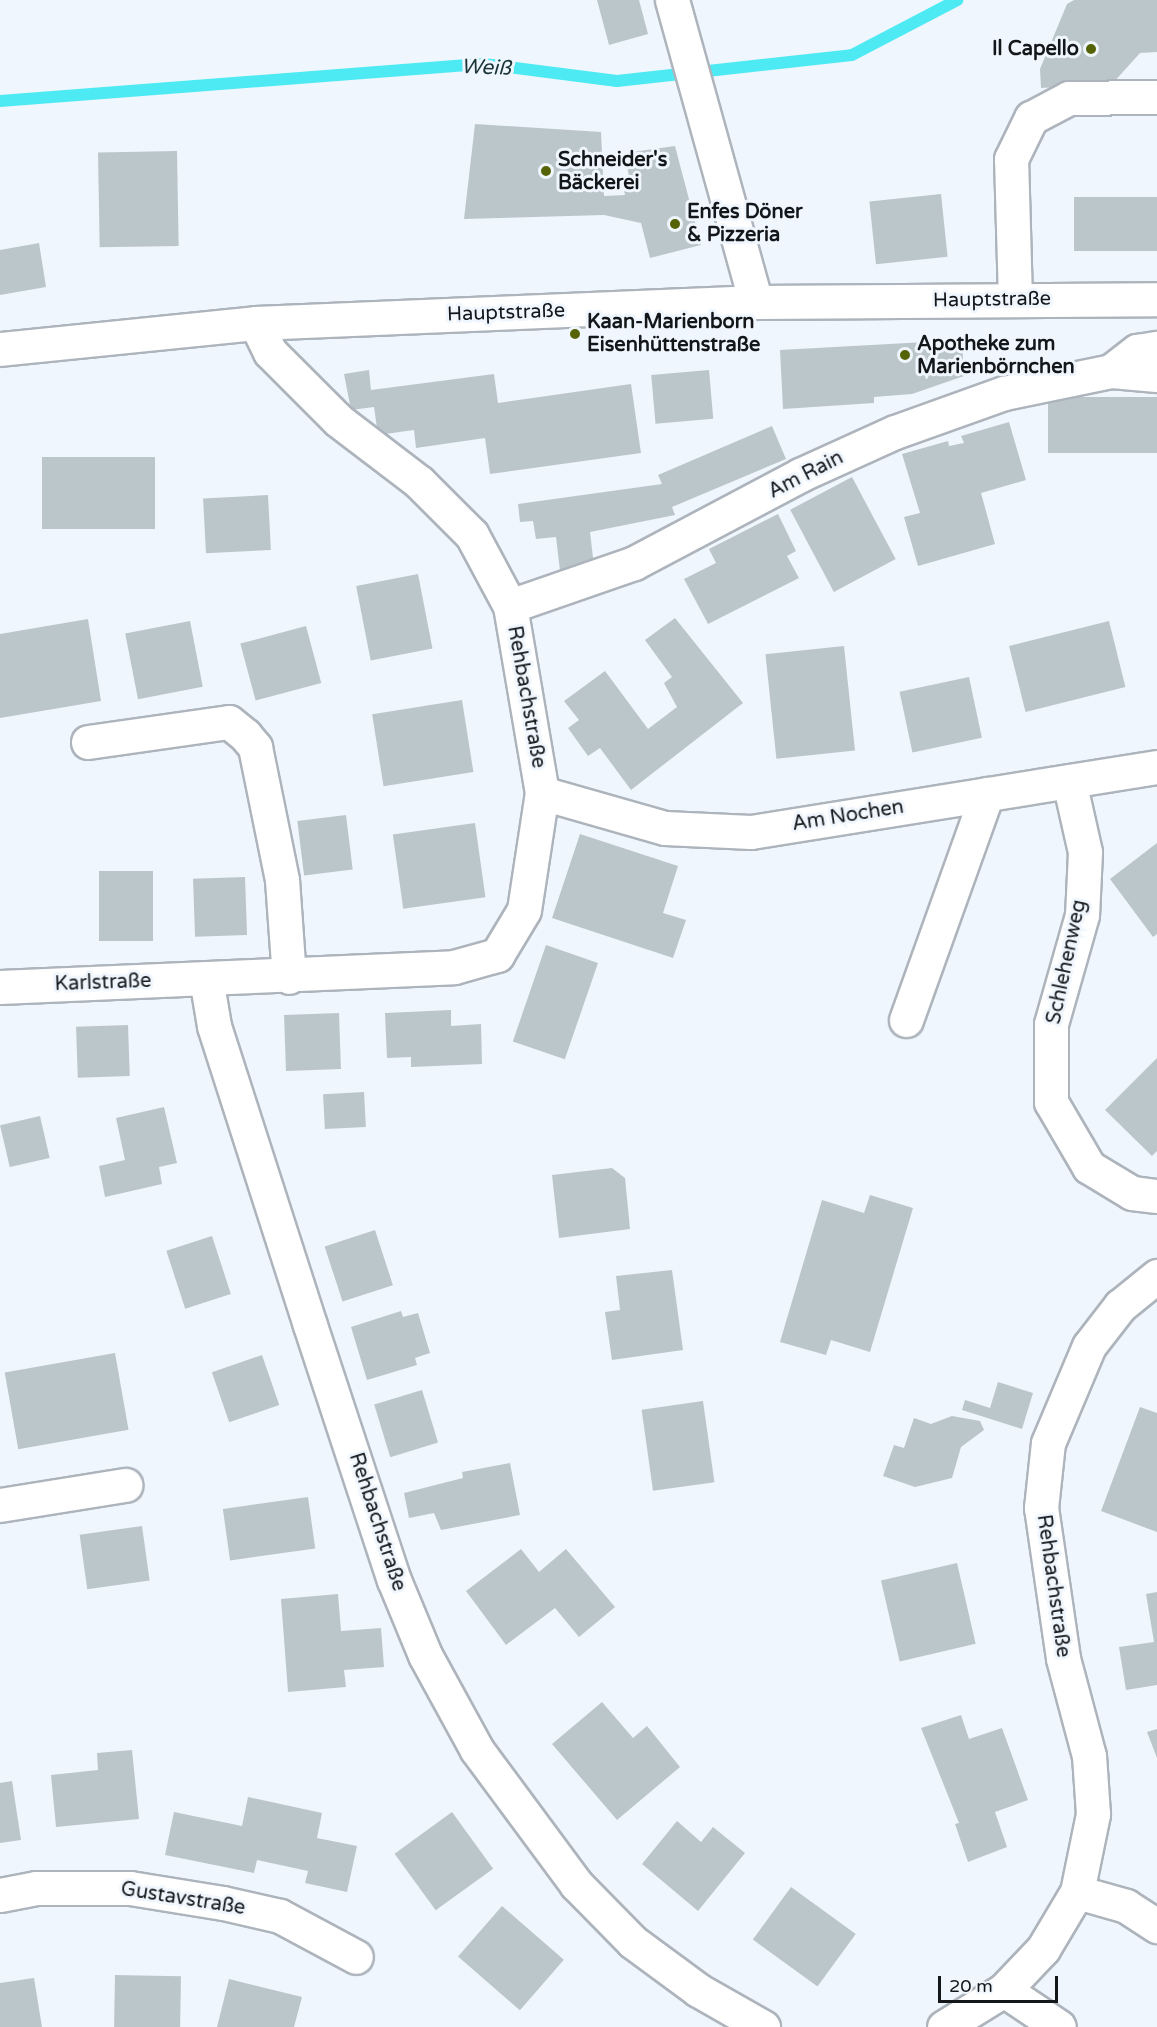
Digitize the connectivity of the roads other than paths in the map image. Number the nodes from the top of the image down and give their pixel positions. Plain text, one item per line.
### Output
1 (673, 5) edge
2 (1157, 97) edge
3 (1157, 299) edge
4 (1015, 300) junction
5 (756, 302) junction
6 (256, 323) junction
7 (1157, 348) edge
8 (0, 349) edge
9 (1111, 371) junction
10 (1157, 375) edge
11 (510, 606) junction
12 (88, 742) dead end
13 (1157, 767) edge
14 (1069, 782) junction
15 (542, 793) junction
16 (987, 794) junction
17 (289, 977) junction
18 (206, 978) junction
19 (0, 987) edge
20 (906, 1020) dead end
21 (1157, 1196) edge
22 (1157, 1276) edge
23 (125, 1485) dead end
24 (0, 1505) edge
25 (1077, 1892) junction
26 (0, 1895) edge
27 (1157, 1926) edge
28 (356, 1957) dead end
29 (1004, 1990) junction
30 (763, 2027) edge
31 (944, 2027) edge
32 (1059, 2027) edge

1 - 5 street
2 - 4 street
3 - 4 street, Hauptstraße
4 - 5 street, Hauptstraße
5 - 6 street, Hauptstraße
6 - 8 street, Hauptstraße
6 - 11 street, Rehbachstraße
7 - 9 street, Am Rain
9 - 10 street, Am Rain
9 - 11 street, Am Rain
11 - 15 street, Rehbachstraße
12 - 17 street
13 - 14 street, Am Nochen
14 - 16 street, Am Nochen
14 - 21 street, Schlehenweg
15 - 16 street, Am Nochen
15 - 17 street, Rehbachstraße
16 - 20 street
17 - 18 street, Rehbachstraße
18 - 19 street, Karlstraße
18 - 30 street, Rehbachstraße
22 - 25 street, Rehbachstraße
23 - 24 street
25 - 27 street
25 - 29 street, Rehbachstraße
26 - 28 street, Gustavstraße
29 - 31 street, Rehbachstraße
29 - 32 street

